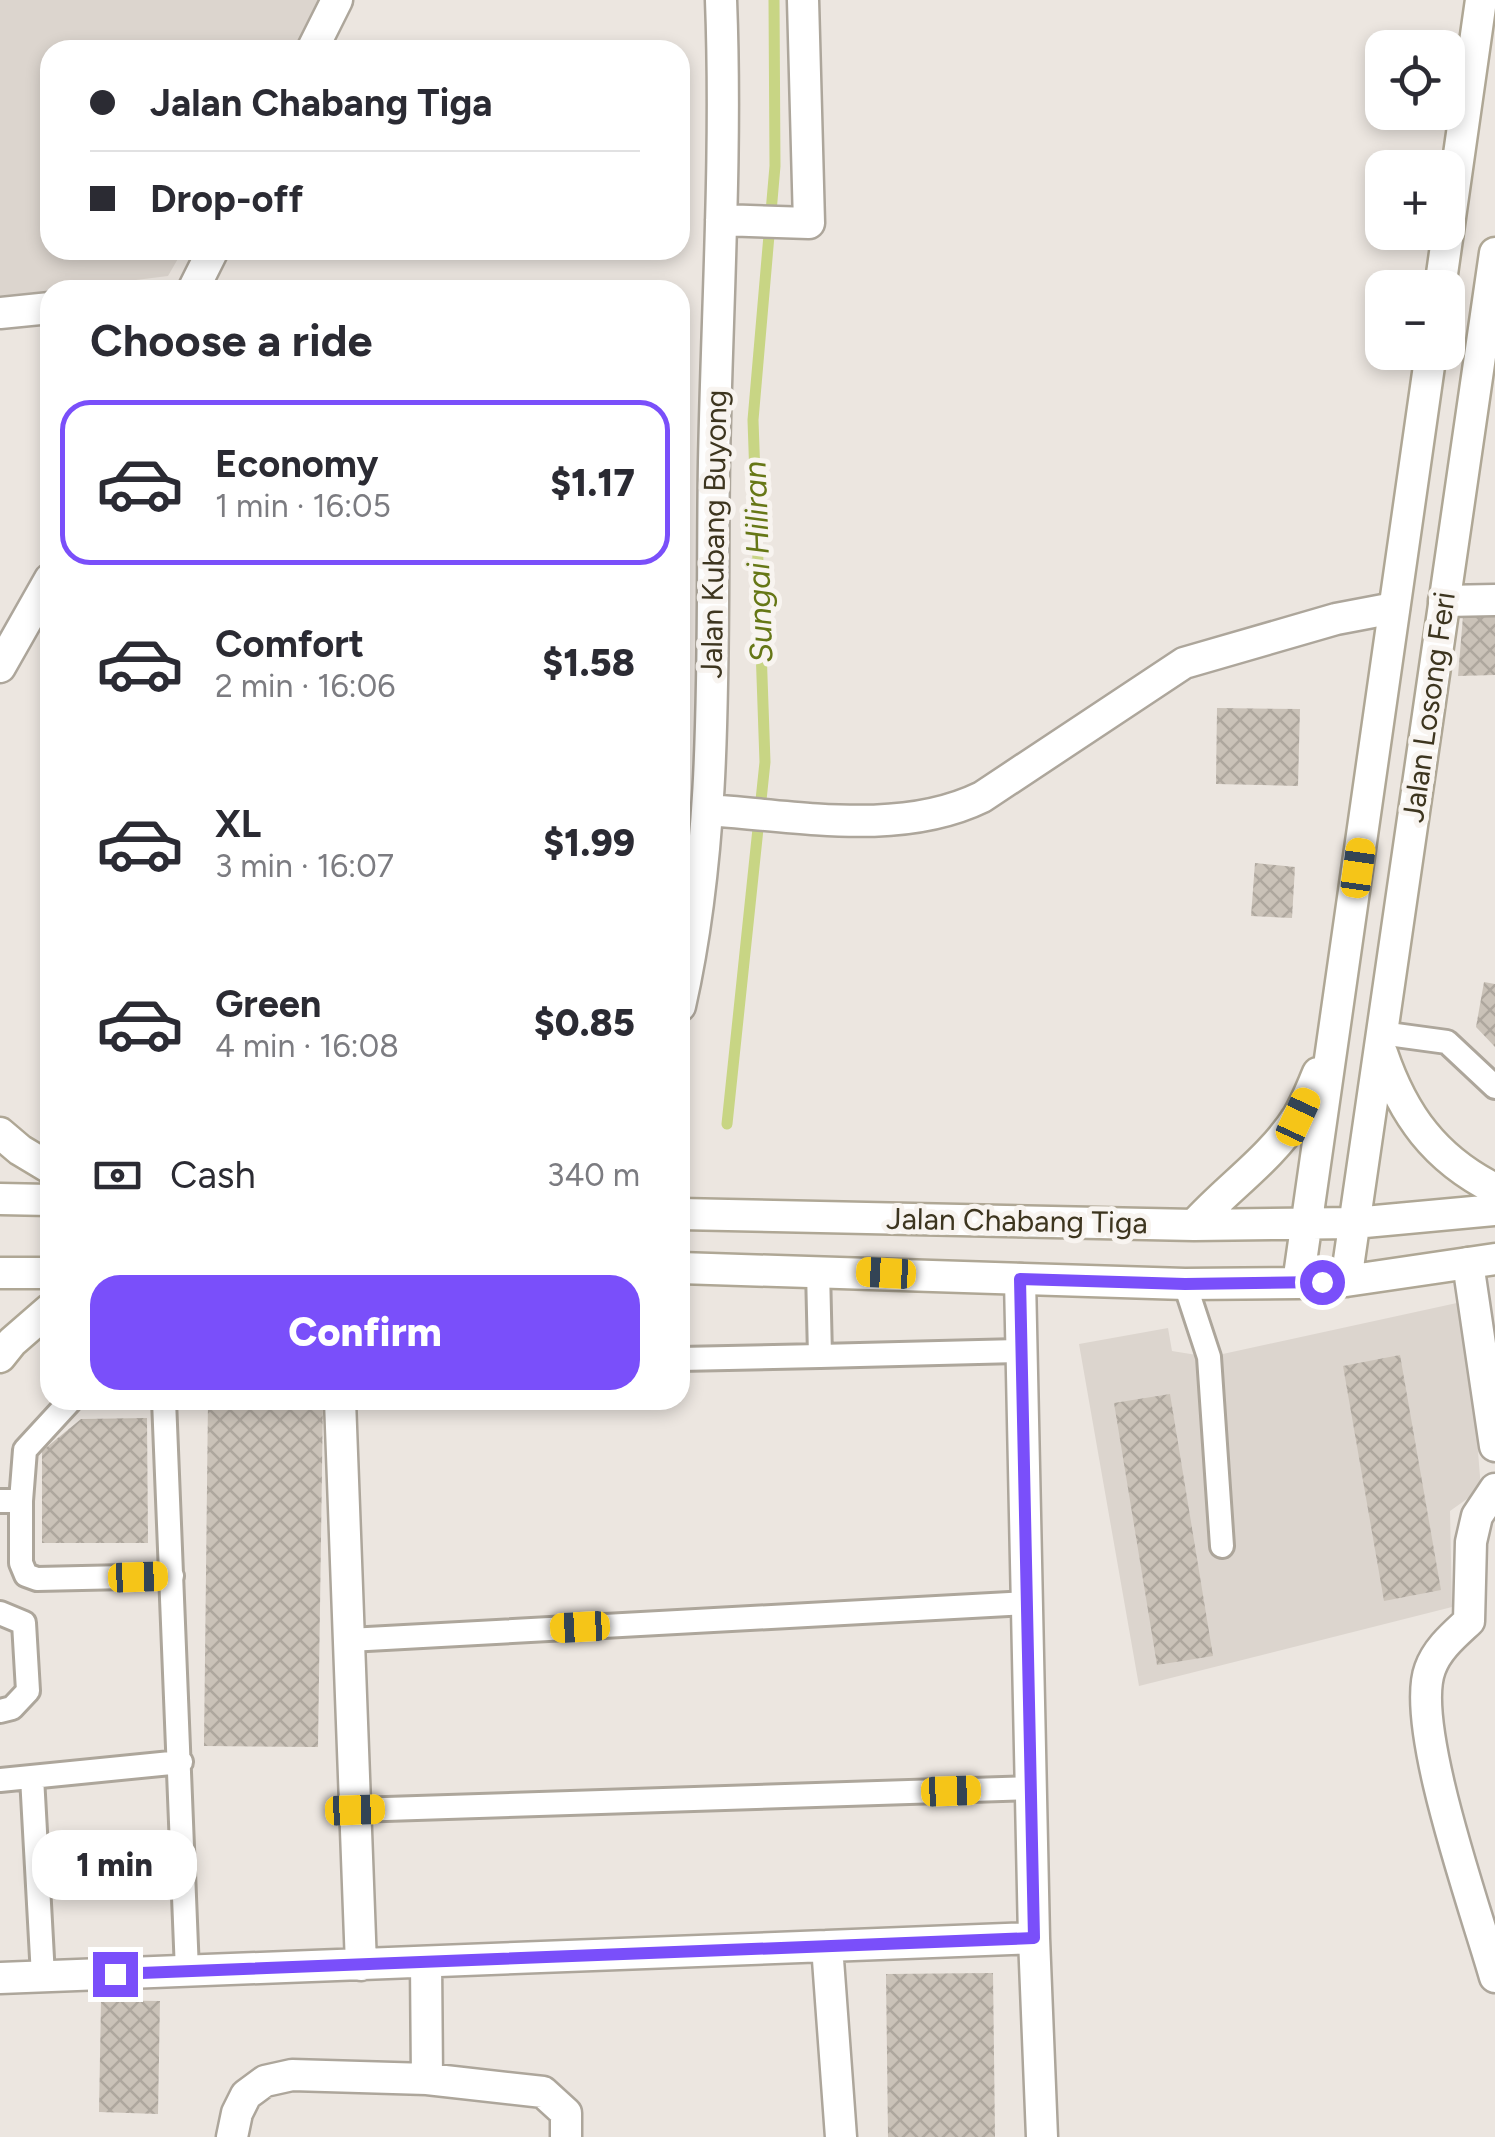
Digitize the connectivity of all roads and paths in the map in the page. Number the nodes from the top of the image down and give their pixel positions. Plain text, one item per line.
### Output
1 (336, 0) edge
2 (721, 0) edge
3 (803, 0) edge
4 (1481, 0) edge
5 (317, 40) edge
6 (722, 220) junction
7 (1495, 253) edge
8 (1443, 270) edge
9 (40, 309) edge
10 (0, 313) edge
11 (1428, 370) edge
12 (40, 597) edge
13 (1495, 600) edge
14 (1444, 601) junction
15 (1394, 608) junction
16 (0, 667) edge
17 (708, 810) junction
18 (690, 936) edge
19 (1380, 1039) junction
20 (1332, 1043) junction
21 (1495, 1087) edge
22 (0, 1133) edge
23 (40, 1162) edge
24 (1495, 1188) edge
25 (0, 1199) edge
26 (40, 1200) edge
27 (1495, 1210) edge
28 (690, 1214) edge
29 (1306, 1222) junction
30 (1354, 1223) junction
31 (1194, 1226) junction
32 (1481, 1261) edge
33 (690, 1268) edge
34 (809, 1269) junction
35 (0, 1273) edge
36 (40, 1273) edge
37 (1020, 1279) junction
38 (1346, 1281) junction
39 (1298, 1283) junction
40 (1185, 1284) junction
41 (40, 1318) edge
42 (1021, 1351) junction
43 (820, 1356) junction
44 (0, 1358) edge
45 (690, 1360) edge
46 (62, 1410) edge
47 (164, 1410) edge
48 (340, 1410) edge
49 (1495, 1446) edge
50 (1495, 1489) edge
51 (10, 1501) edge
52 (1222, 1546) dead end
53 (172, 1576) junction
54 (1026, 1603) junction
55 (0, 1613) edge
56 (1482, 1618) edge
57 (348, 1640) junction
58 (0, 1711) edge
59 (180, 1762) junction
60 (32, 1777) junction
61 (0, 1780) edge
62 (1030, 1788) junction
63 (355, 1810) junction
64 (1034, 1938) junction
65 (827, 1946) junction
66 (426, 1962) junction
67 (361, 1965) junction
68 (188, 1971) junction
69 (42, 1976) junction
70 (1495, 1977) edge
71 (0, 1978) edge
72 (427, 2079) junction
73 (232, 2137) edge
74 (566, 2137) edge
75 (841, 2137) edge
76 (1042, 2137) edge

1 - 5 street
2 - 6 street, Jalan Kubang Buyong
3 - 6 street
4 - 8 street
6 - 17 street, Jalan Kubang Buyong
7 - 14 street, Jalan Losong Feri
9 - 10 street
11 - 15 street, Jalan Losong Feri
12 - 16 street
13 - 14 street
14 - 19 street, Jalan Losong Feri
15 - 17 street
15 - 20 street, Jalan Losong Feri
17 - 18 street, Jalan Kubang Buyong
19 - 21 lane
19 - 24 street
19 - 30 street, Jalan Losong Feri
20 - 29 street, Jalan Losong Feri
20 - 31 street
22 - 23 street
25 - 26 street
27 - 30 street, Jalan Chabang Tiga
28 - 31 street, Jalan Chabang Tiga
29 - 30 street, Jalan Chabang Tiga
29 - 31 street, Jalan Chabang Tiga
29 - 39 street, Jalan Losong Feri
30 - 38 street, Jalan Losong Feri
32 - 38 street, Jalan Chabang Tiga
32 - 49 street
33 - 34 street, Jalan Chabang Tiga
34 - 37 street, Jalan Chabang Tiga
34 - 43 lane
35 - 36 street
37 - 40 street, Jalan Chabang Tiga
37 - 42 street
38 - 39 street, Jalan Chabang Tiga
39 - 40 street, Jalan Chabang Tiga
40 - 52 lane
41 - 44 street
42 - 43 lane
42 - 54 street
43 - 45 lane
46 - 51 lane
47 - 53 lane
48 - 57 street
50 - 56 street
51 - 53 lane
53 - 59 lane
54 - 57 lane
54 - 62 street
55 - 58 lane
56 - 70 street
57 - 63 street
59 - 60 lane
59 - 68 lane
60 - 61 lane
60 - 69 lane
62 - 63 lane
62 - 64 street
63 - 67 street
64 - 65 street
64 - 76 street
65 - 66 street
65 - 75 street
66 - 67 street
66 - 72 street
67 - 68 street
68 - 69 street
69 - 71 street
72 - 73 street
72 - 74 street

